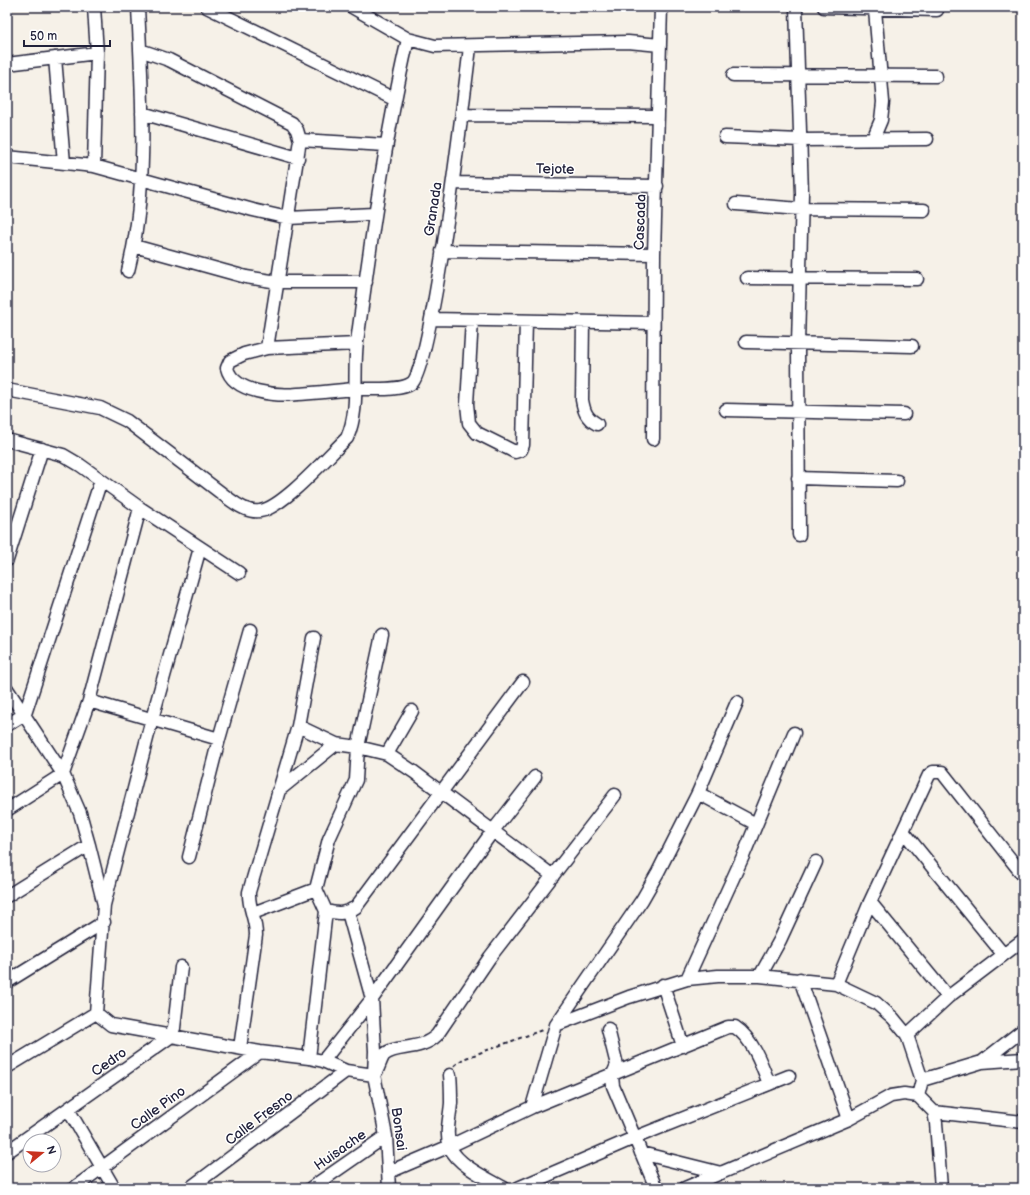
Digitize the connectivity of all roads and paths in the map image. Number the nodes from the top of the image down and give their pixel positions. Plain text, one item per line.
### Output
1 (94, 7) edge
2 (138, 7) edge
3 (207, 7) edge
4 (352, 7) edge
5 (661, 7) edge
6 (796, 7) edge
7 (824, 7) edge
8 (875, 10) junction
9 (937, 10) dead end
10 (408, 39) junction
11 (660, 45) junction
12 (470, 46) junction
13 (140, 50) junction
14 (97, 53) junction
15 (56, 58) junction
16 (7, 64) edge
17 (881, 74) junction
18 (732, 75) dead end
19 (799, 75) junction
20 (936, 76) dead end
21 (394, 99) junction
22 (142, 114) junction
23 (463, 115) junction
24 (658, 116) junction
25 (725, 137) dead end
26 (872, 139) junction
27 (927, 139) dead end
28 (300, 140) junction
29 (800, 140) junction
30 (386, 145) junction
31 (7, 158) edge
32 (298, 158) junction
33 (64, 163) junction
34 (94, 166) junction
35 (140, 180) junction
36 (453, 183) junction
37 (657, 186) junction
38 (736, 204) dead end
39 (800, 209) junction
40 (924, 210) dead end
41 (374, 214) junction
42 (288, 218) junction
43 (134, 246) junction
44 (442, 251) junction
45 (654, 254) junction
46 (128, 271) dead end
47 (746, 278) dead end
48 (799, 279) junction
49 (917, 279) dead end
50 (278, 282) junction
51 (366, 282) junction
52 (431, 319) junction
53 (472, 320) junction
54 (526, 321) junction
55 (583, 322) junction
56 (653, 323) junction
57 (746, 342) dead end
58 (357, 344) junction
59 (798, 344) junction
60 (912, 346) dead end
61 (267, 348) junction
62 (354, 389) junction
63 (7, 390) edge
64 (726, 410) dead end
65 (798, 412) junction
66 (904, 414) dead end
67 (597, 424) dead end
68 (653, 439) dead end
69 (7, 440) edge
70 (42, 449) junction
71 (798, 478) junction
72 (101, 480) junction
73 (897, 481) dead end
74 (140, 508) junction
75 (799, 535) dead end
76 (200, 548) junction
77 (7, 560) edge
78 (239, 573) dead end
79 (250, 630) dead end
80 (382, 635) dead end
81 (314, 638) dead end
82 (522, 682) dead end
83 (7, 689) edge
84 (89, 701) junction
85 (737, 702) dead end
86 (412, 711) dead end
87 (25, 714) junction
88 (152, 719) junction
89 (7, 725) edge
90 (298, 726) junction
91 (794, 733) dead end
92 (219, 739) junction
93 (336, 744) junction
94 (358, 747) junction
95 (387, 754) junction
96 (63, 774) junction
97 (535, 777) dead end
98 (278, 791) junction
99 (441, 793) junction
100 (698, 793) junction
101 (615, 795) dead end
102 (7, 810) edge
103 (756, 824) junction
104 (903, 831) junction
105 (492, 832) junction
106 (89, 845) junction
107 (189, 857) dead end
108 (816, 862) dead end
109 (1023, 875) edge
110 (553, 876) junction
111 (316, 889) junction
112 (7, 896) edge
113 (870, 902) junction
114 (104, 905) junction
115 (326, 912) junction
116 (348, 912) junction
117 (253, 913) junction
118 (104, 922) junction
119 (1023, 940) edge
120 (1002, 954) junction
121 (181, 967) dead end
122 (760, 976) junction
123 (687, 979) junction
124 (800, 979) junction
125 (7, 982) edge
126 (836, 984) junction
127 (663, 985) junction
128 (948, 997) junction
129 (372, 999) junction
130 (96, 1014) junction
131 (556, 1025) junction
132 (608, 1029) dead end
133 (1023, 1030) edge
134 (907, 1035) junction
135 (170, 1037) junction
136 (683, 1046) junction
137 (240, 1048) junction
138 (260, 1052) junction
139 (308, 1058) junction
140 (1023, 1059) edge
141 (323, 1061) junction
142 (982, 1062) junction
143 (7, 1067) edge
144 (346, 1071) junction
145 (374, 1075) junction
146 (450, 1075) joint
147 (612, 1076) junction
148 (789, 1076) dead end
149 (922, 1080) junction
150 (769, 1084) junction
151 (918, 1096) junction
152 (532, 1107) junction
153 (68, 1109) junction
154 (934, 1112) junction
155 (849, 1119) junction
156 (1023, 1122) edge
157 (386, 1136) junction
158 (634, 1138) junction
159 (450, 1146) junction
160 (7, 1152) edge
161 (641, 1153) junction
162 (102, 1168) junction
163 (389, 1172) junction
164 (721, 1173) junction
165 (74, 1188) edge
166 (114, 1188) edge
167 (190, 1188) edge
168 (311, 1188) edge
169 (389, 1188) edge
170 (504, 1188) edge
171 (518, 1188) edge
172 (656, 1188) edge
173 (685, 1188) edge
174 (943, 1188) edge

1 - 14 street
2 - 13 street
3 - 21 street
4 - 10 street
5 - 11 street, Cascada
6 - 19 street
7 - 8 street
8 - 9 street
8 - 17 street
10 - 12 street
10 - 21 street
11 - 12 street
11 - 24 street, Cascada
12 - 23 street, Granada
13 - 22 street
13 - 28 street
14 - 15 street
14 - 34 street
15 - 16 street
15 - 33 street
17 - 19 street
17 - 20 street
17 - 26 street
18 - 19 street
19 - 29 street
21 - 30 street
22 - 32 street
22 - 35 street
23 - 24 street
23 - 36 street, Granada
24 - 37 street, Cascada
25 - 29 street
26 - 27 street
26 - 29 street
28 - 30 street
28 - 32 street
29 - 39 street
30 - 41 street
31 - 33 street
32 - 42 street
33 - 34 street
34 - 35 street
35 - 42 street
35 - 43 street
36 - 37 street, Tejote
36 - 44 street, Granada
37 - 45 street, Cascada
38 - 39 street
39 - 40 street
39 - 48 street
41 - 42 street
41 - 51 street
42 - 50 street
43 - 46 street
43 - 50 street
44 - 45 street
44 - 52 street, Granada
45 - 56 street, Cascada
47 - 48 street
48 - 49 street
48 - 59 street
50 - 51 street
50 - 61 street
51 - 58 street
52 - 53 street
52 - 62 street, Granada
53 - 54 street
53 - 54 street
54 - 55 street
55 - 56 street
55 - 67 street
56 - 68 street, Cascada
57 - 59 street
58 - 61 street
58 - 62 street
59 - 60 street
59 - 65 street
61 - 62 street
62 - 63 street
64 - 65 street
65 - 66 street
65 - 71 street
69 - 70 street
70 - 72 street
70 - 77 street
71 - 73 street
71 - 75 street
72 - 74 street
72 - 87 street
74 - 76 street
74 - 84 street
76 - 78 street
76 - 88 street
79 - 92 street
80 - 94 street
81 - 90 street
82 - 99 street
83 - 87 street
84 - 88 street
84 - 96 street
85 - 100 street
86 - 95 street
87 - 89 street
87 - 96 street
88 - 92 street
88 - 114 street
90 - 93 street
90 - 98 street
91 - 103 street
92 - 107 street
93 - 94 street
93 - 98 street
94 - 95 street
94 - 111 street
95 - 99 street
96 - 102 street
96 - 106 street
97 - 105 street
98 - 117 street
99 - 105 street
99 - 116 street
100 - 103 street
100 - 131 street
101 - 110 street
103 - 123 street
104 - 109 street
104 - 113 street
104 - 120 street
105 - 110 street
105 - 129 street
106 - 112 street
106 - 114 street
108 - 122 street
110 - 145 street
111 - 115 street
111 - 117 street
113 - 126 street
113 - 128 street
114 - 118 street
115 - 116 street
115 - 139 street
116 - 129 street, Bonsai
117 - 137 street
118 - 125 street
118 - 130 street
119 - 120 street
120 - 128 street
121 - 135 street
122 - 123 street
122 - 124 street
123 - 127 street
124 - 126 street
124 - 155 street
126 - 134 street
127 - 131 street
127 - 136 street
128 - 134 street
129 - 141 street
129 - 145 street, Bonsai
130 - 135 street
130 - 143 street
131 - 146 path
131 - 152 street
132 - 147 street
133 - 142 street
134 - 149 street
135 - 137 street
135 - 153 street, Cedro
136 - 147 street
136 - 150 street
137 - 138 street
138 - 139 street
138 - 162 street, Calle Pino
139 - 141 street
140 - 142 street
141 - 144 street
142 - 149 street
144 - 145 street
144 - 167 street, Calle Fresno
145 - 157 street, Bonsai
146 - 159 street
147 - 152 street
147 - 158 street
148 - 150 street
149 - 151 street
150 - 158 street
151 - 154 street
151 - 155 street
152 - 159 street
153 - 160 street, Cedro
153 - 162 street
154 - 156 street
154 - 174 street
155 - 164 street
157 - 163 street, Bonsai
157 - 168 street, Huisache
158 - 161 street
158 - 171 street
159 - 163 street
159 - 170 street
161 - 164 street
161 - 172 street
162 - 165 street, Calle Pino
162 - 166 street
163 - 169 street, Bonsai
164 - 173 street

